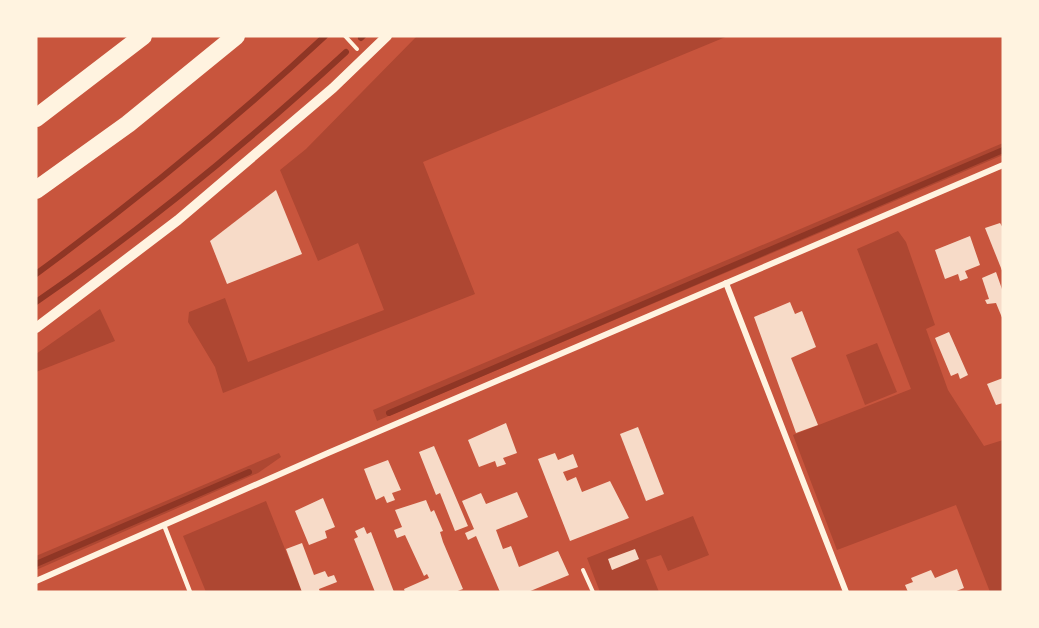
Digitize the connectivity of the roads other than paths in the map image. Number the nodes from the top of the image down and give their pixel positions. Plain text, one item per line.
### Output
1 (143, 36) edge
2 (236, 36) edge
3 (387, 36) edge
4 (36, 118) edge
5 (1003, 165) edge
6 (36, 190) edge
7 (726, 283) junction
8 (36, 328) edge
9 (164, 525) junction
10 (36, 581) edge
11 (190, 592) edge
12 (846, 592) edge

1 - 4 highway
2 - 6 highway
3 - 8 street
5 - 7 street
7 - 9 street
7 - 12 street
9 - 10 street
9 - 11 lane

